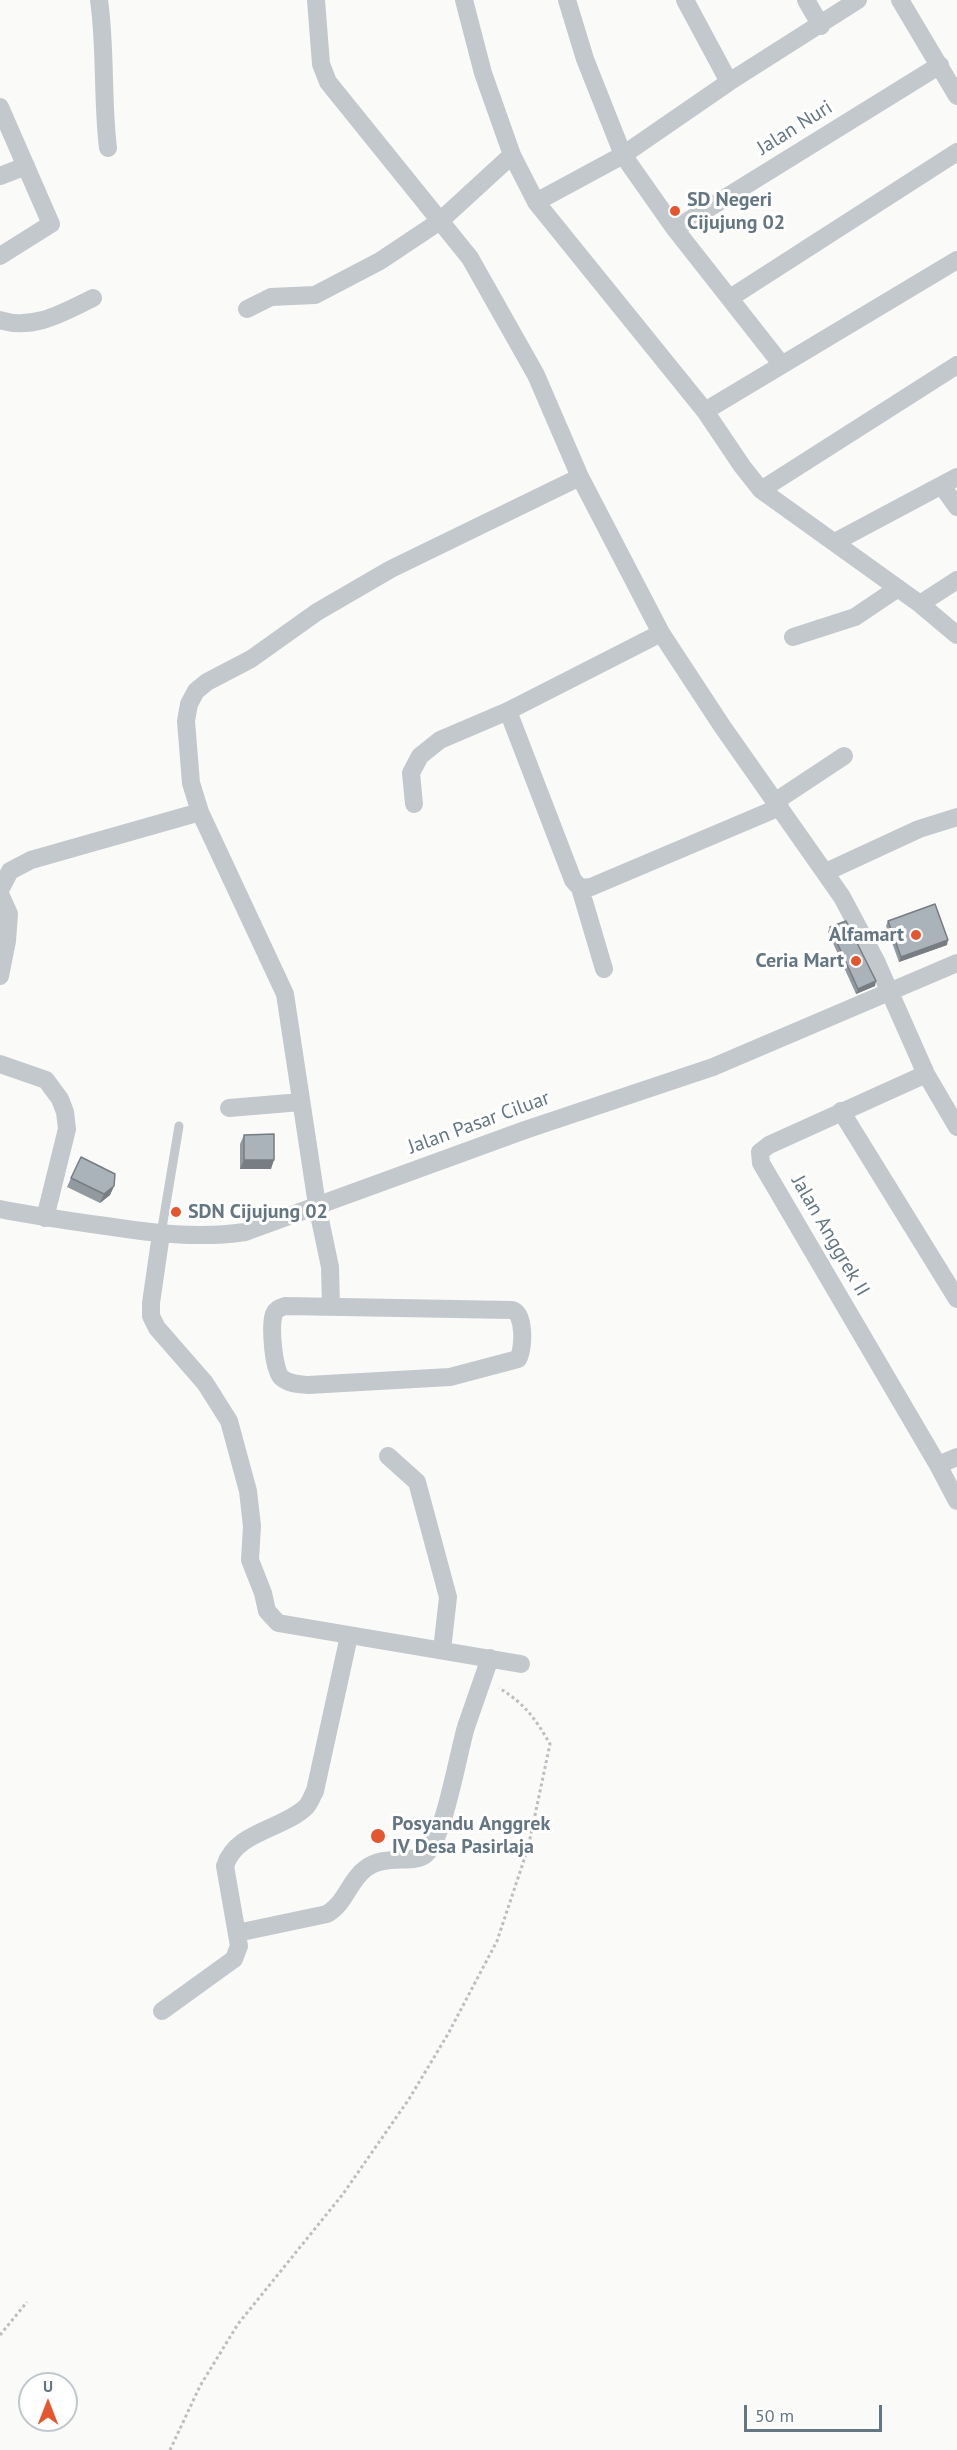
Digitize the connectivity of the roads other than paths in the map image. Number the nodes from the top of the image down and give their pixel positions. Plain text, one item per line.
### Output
1 (99, 0) edge
2 (316, 0) edge
3 (464, 0) edge
4 (567, 0) edge
5 (685, 0) edge
6 (806, 0) edge
7 (858, 0) edge
8 (900, 0) edge
9 (820, 26) junction
10 (940, 65) junction
11 (729, 82) junction
12 (957, 96) edge
13 (0, 107) edge
14 (108, 148) dead end
15 (957, 152) edge
16 (512, 154) junction
17 (623, 155) junction
18 (26, 166) junction
19 (0, 176) edge
20 (536, 202) junction
21 (440, 221) junction
22 (675, 229) junction
23 (0, 256) edge
24 (957, 260) edge
25 (93, 298) dead end
26 (730, 298) junction
27 (246, 309) dead end
28 (0, 320) edge
29 (782, 365) junction
30 (957, 365) edge
31 (705, 411) junction
32 (580, 477) junction
33 (949, 481) edge
34 (761, 490) junction
35 (957, 507) edge
36 (835, 542) junction
37 (957, 580) edge
38 (898, 588) junction
39 (920, 604) junction
40 (661, 633) junction
41 (957, 635) edge
42 (793, 637) dead end
43 (508, 711) junction
44 (844, 756) dead end
45 (414, 804) dead end
46 (778, 804) junction
47 (200, 812) junction
48 (957, 817) edge
49 (826, 872) junction
50 (580, 888) junction
51 (0, 892) edge
52 (957, 963) edge
53 (604, 969) dead end
54 (0, 976) edge
55 (888, 992) junction
56 (0, 1064) edge
57 (926, 1074) junction
58 (301, 1102) junction
59 (950, 1103) edge
60 (229, 1108) dead end
61 (841, 1111) junction
62 (179, 1126) dead end
63 (957, 1127) edge
64 (317, 1205) junction
65 (0, 1209) edge
66 (45, 1218) junction
67 (161, 1234) junction
68 (957, 1299) edge
69 (331, 1306) junction
70 (388, 1456) dead end
71 (957, 1457) edge
72 (939, 1465) junction
73 (957, 1501) edge
74 (349, 1636) junction
75 (442, 1650) junction
76 (490, 1658) junction
77 (521, 1664) dead end
78 (237, 1933) junction
79 (162, 2011) dead end

1 - 14 street
2 - 21 street
3 - 16 street
4 - 17 street
5 - 11 street
6 - 9 street
7 - 9 street
8 - 10 street
9 - 11 street
10 - 12 street
10 - 22 street, Jalan Nuri
11 - 17 street
13 - 18 street
15 - 26 street
16 - 20 street
16 - 21 street
17 - 20 street
17 - 22 street
18 - 19 street
18 - 23 street
20 - 31 street
21 - 27 street
21 - 32 street
22 - 26 street
24 - 29 street
25 - 28 street
26 - 29 street
29 - 31 street
30 - 34 street
31 - 34 street
32 - 40 street
32 - 47 street
33 - 35 street
33 - 36 street
34 - 36 street
36 - 38 street
37 - 39 street
38 - 39 street
38 - 42 street
39 - 41 street
40 - 43 street
40 - 46 street
43 - 45 street
43 - 50 street
44 - 46 street
46 - 49 street
46 - 50 street
47 - 51 street
47 - 58 street
48 - 49 street
49 - 55 street
50 - 53 street
51 - 54 street
52 - 55 street, Jalan Pasar Ciluar
55 - 57 street
55 - 64 street, Jalan Pasar Ciluar
56 - 66 street
57 - 59 street
57 - 61 street, Jalan Anggrek II
58 - 60 street
58 - 64 street
59 - 63 street
61 - 68 street
61 - 72 street, Jalan Anggrek II
62 - 67 lane
64 - 67 street, Jalan Pasar Ciluar
64 - 69 street
65 - 66 street, Jalan Pasar Ciluar
66 - 67 street, Jalan Pasar Ciluar
67 - 74 street
69 - 69 street
70 - 75 street
71 - 72 street
72 - 73 street, Jalan Anggrek II
74 - 75 street
74 - 78 street
75 - 76 street
76 - 77 street
76 - 78 street
78 - 79 street

